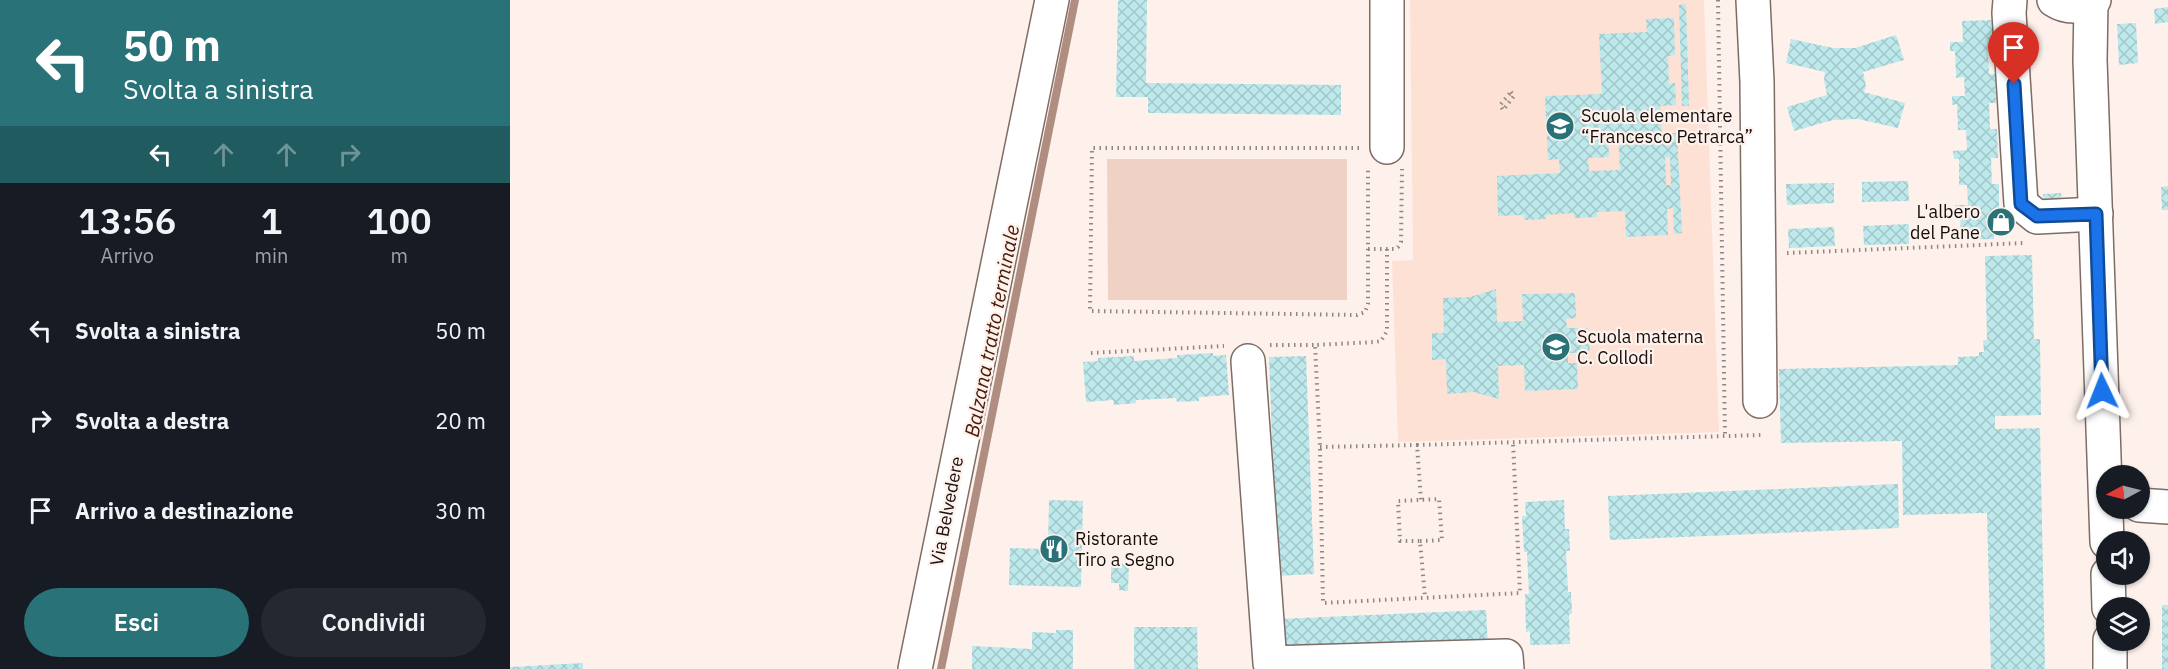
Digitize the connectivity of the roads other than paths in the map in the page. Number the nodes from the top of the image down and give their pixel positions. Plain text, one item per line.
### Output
1 (1052, 0) edge
2 (1387, 0) edge
3 (1754, 0) edge
4 (2010, 0) edge
5 (2077, 2) edge
6 (1377, 147) road end
7 (2096, 214) junction
8 (1244, 351) road end
9 (1760, 401) dead end
10 (2105, 465) edge
11 (2150, 506) edge
12 (2168, 507) edge
13 (2110, 651) edge
14 (915, 669) edge
15 (1507, 669) edge
16 (2110, 669) edge

1 - 14 street, Via Belvedere
2 - 6 street
3 - 9 street
4 - 7 street
5 - 7 street
7 - 10 street
8 - 15 street
11 - 12 street
13 - 16 street

